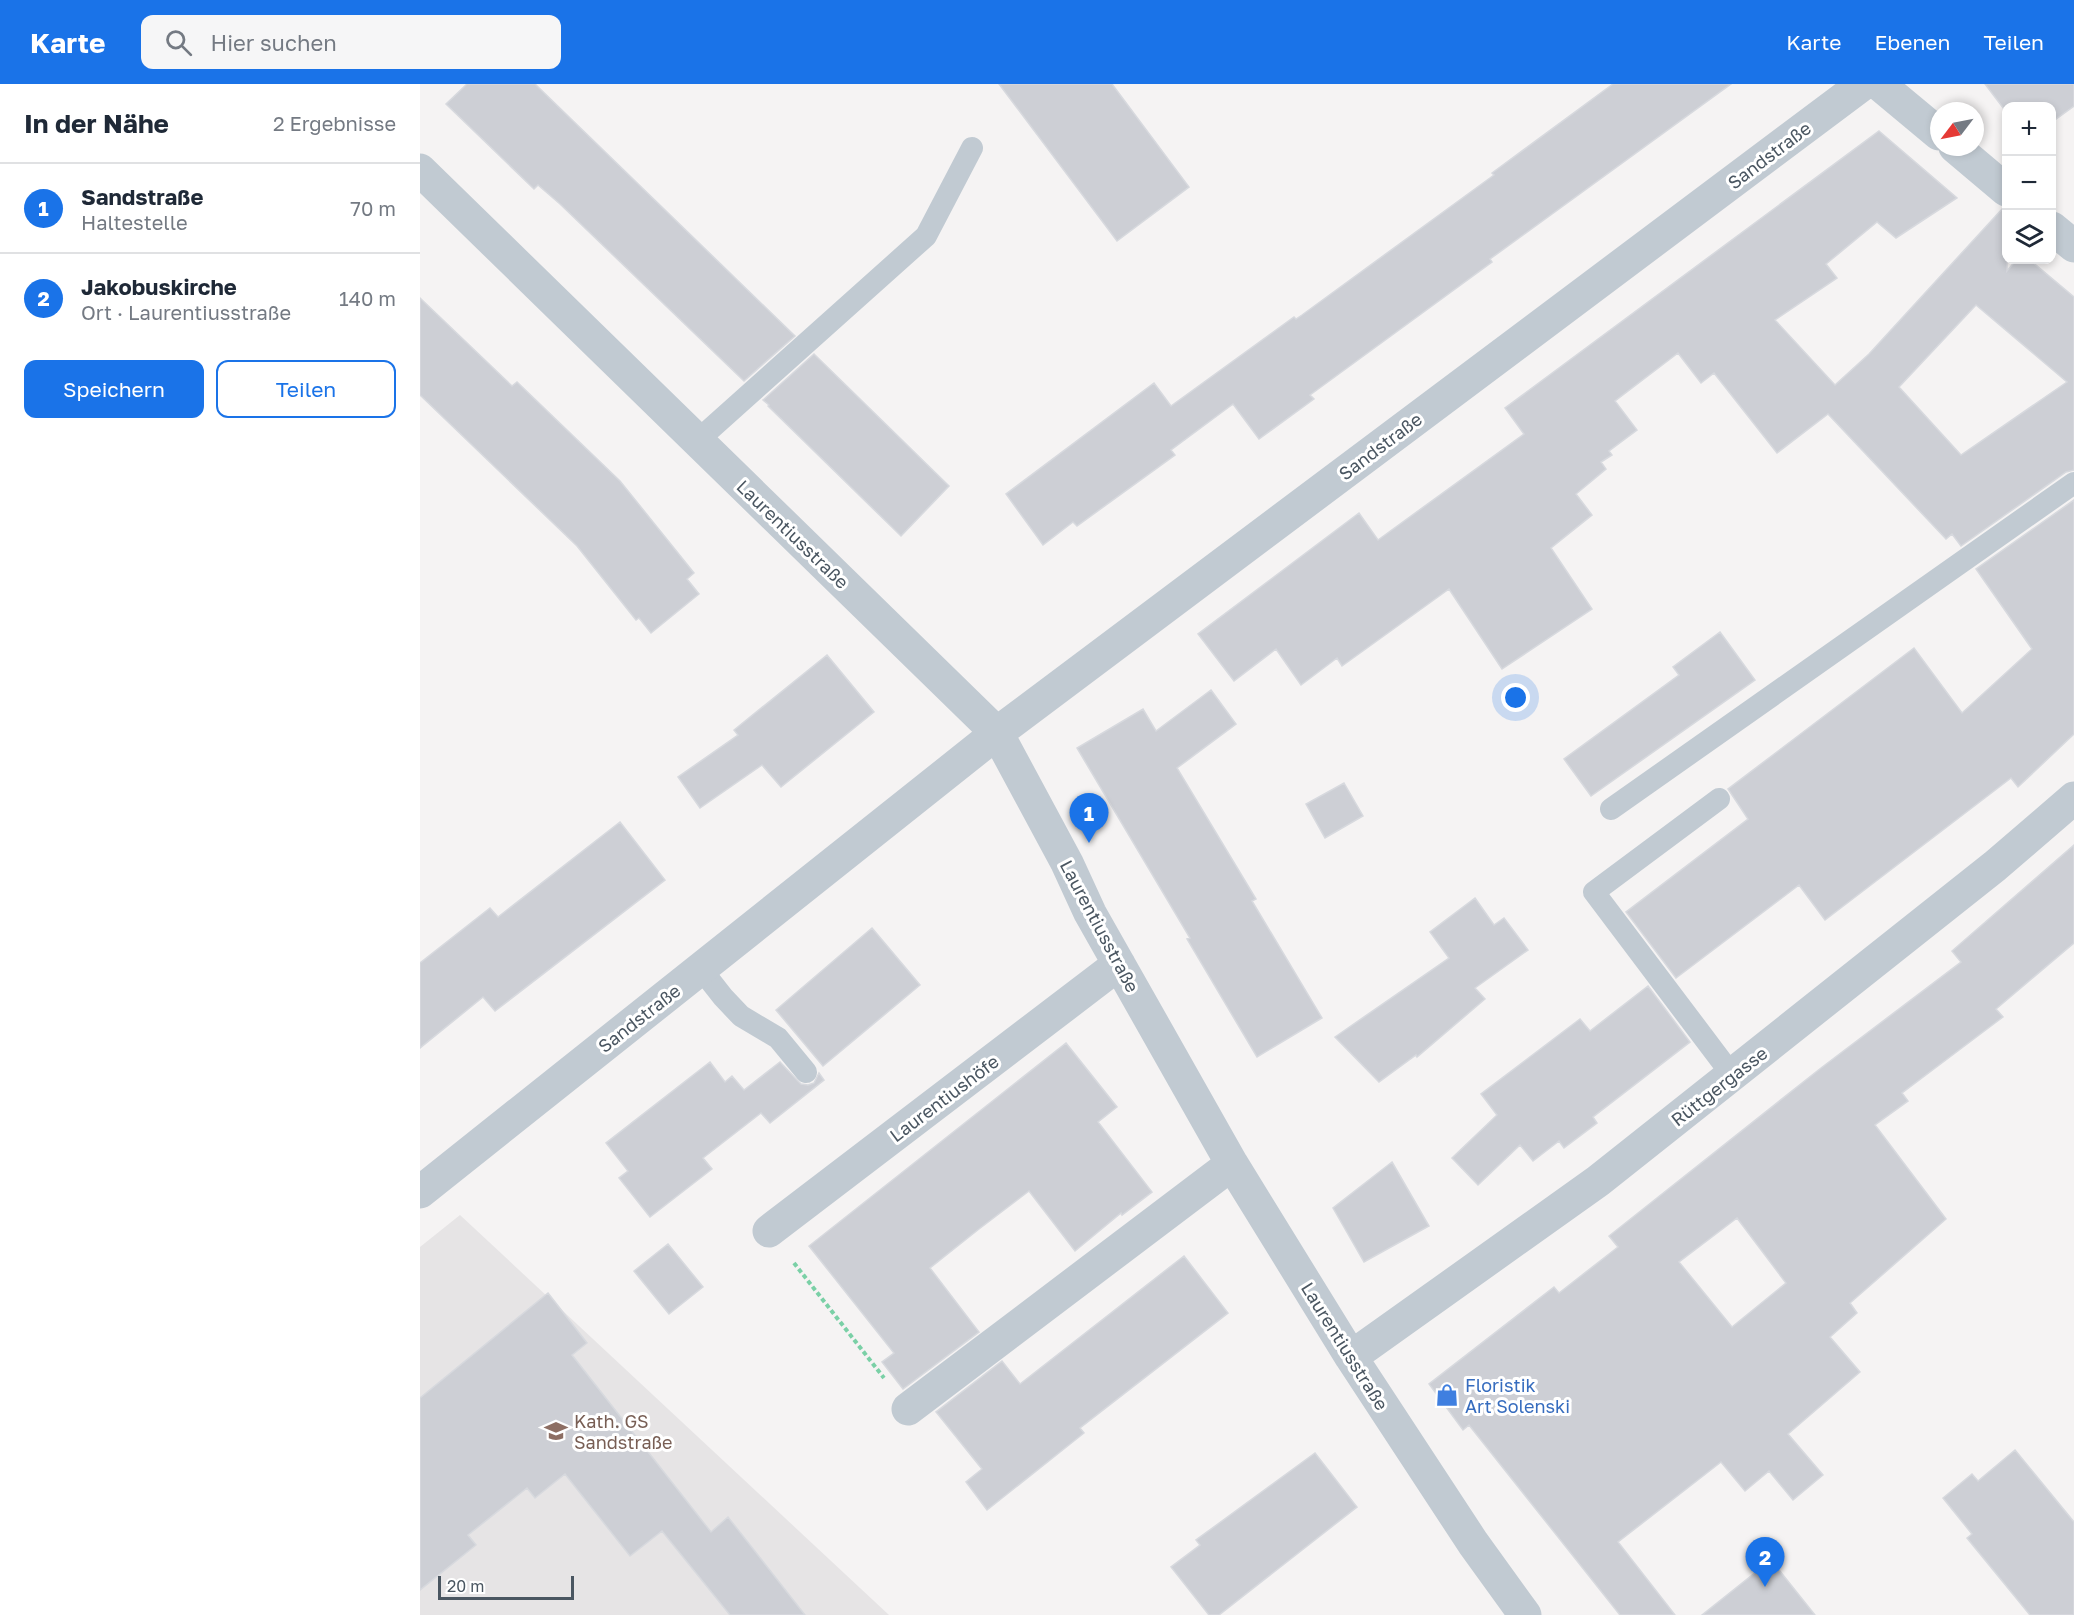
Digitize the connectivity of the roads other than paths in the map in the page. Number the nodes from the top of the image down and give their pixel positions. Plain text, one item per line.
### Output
1 (1863, 84) edge
2 (1880, 84) edge
3 (1930, 126) edge
4 (972, 148) dead end
5 (1966, 156) edge
6 (420, 170) edge
7 (2002, 186) edge
8 (2056, 231) edge
9 (2074, 246) edge
10 (697, 441) junction
11 (2074, 483) edge
12 (997, 733) junction
13 (2074, 798) edge
14 (1719, 799) dead end
15 (1611, 809) dead end
16 (1119, 964) junction
17 (701, 969) junction
18 (806, 1072) dead end
19 (1732, 1075) junction
20 (1232, 1164) junction
21 (420, 1192) edge
22 (770, 1231) road end
23 (1351, 1357) junction
24 (908, 1409) road end
25 (1525, 1615) edge

1 - 12 street, Sandstraße
2 - 3 street
4 - 10 lane
5 - 7 street
6 - 10 street, Laurentiusstraße
8 - 9 street
10 - 12 street, Laurentiusstraße
11 - 15 lane
12 - 16 street, Laurentiusstraße
12 - 17 street, Sandstraße
13 - 19 street, Rüttgergasse
14 - 19 lane
16 - 20 street, Laurentiusstraße
16 - 22 street, Laurentiushöfe
17 - 18 lane
17 - 21 street, Sandstraße
19 - 23 street, Rüttgergasse
20 - 23 street, Laurentiusstraße
20 - 24 street
23 - 25 street, Laurentiusstraße

